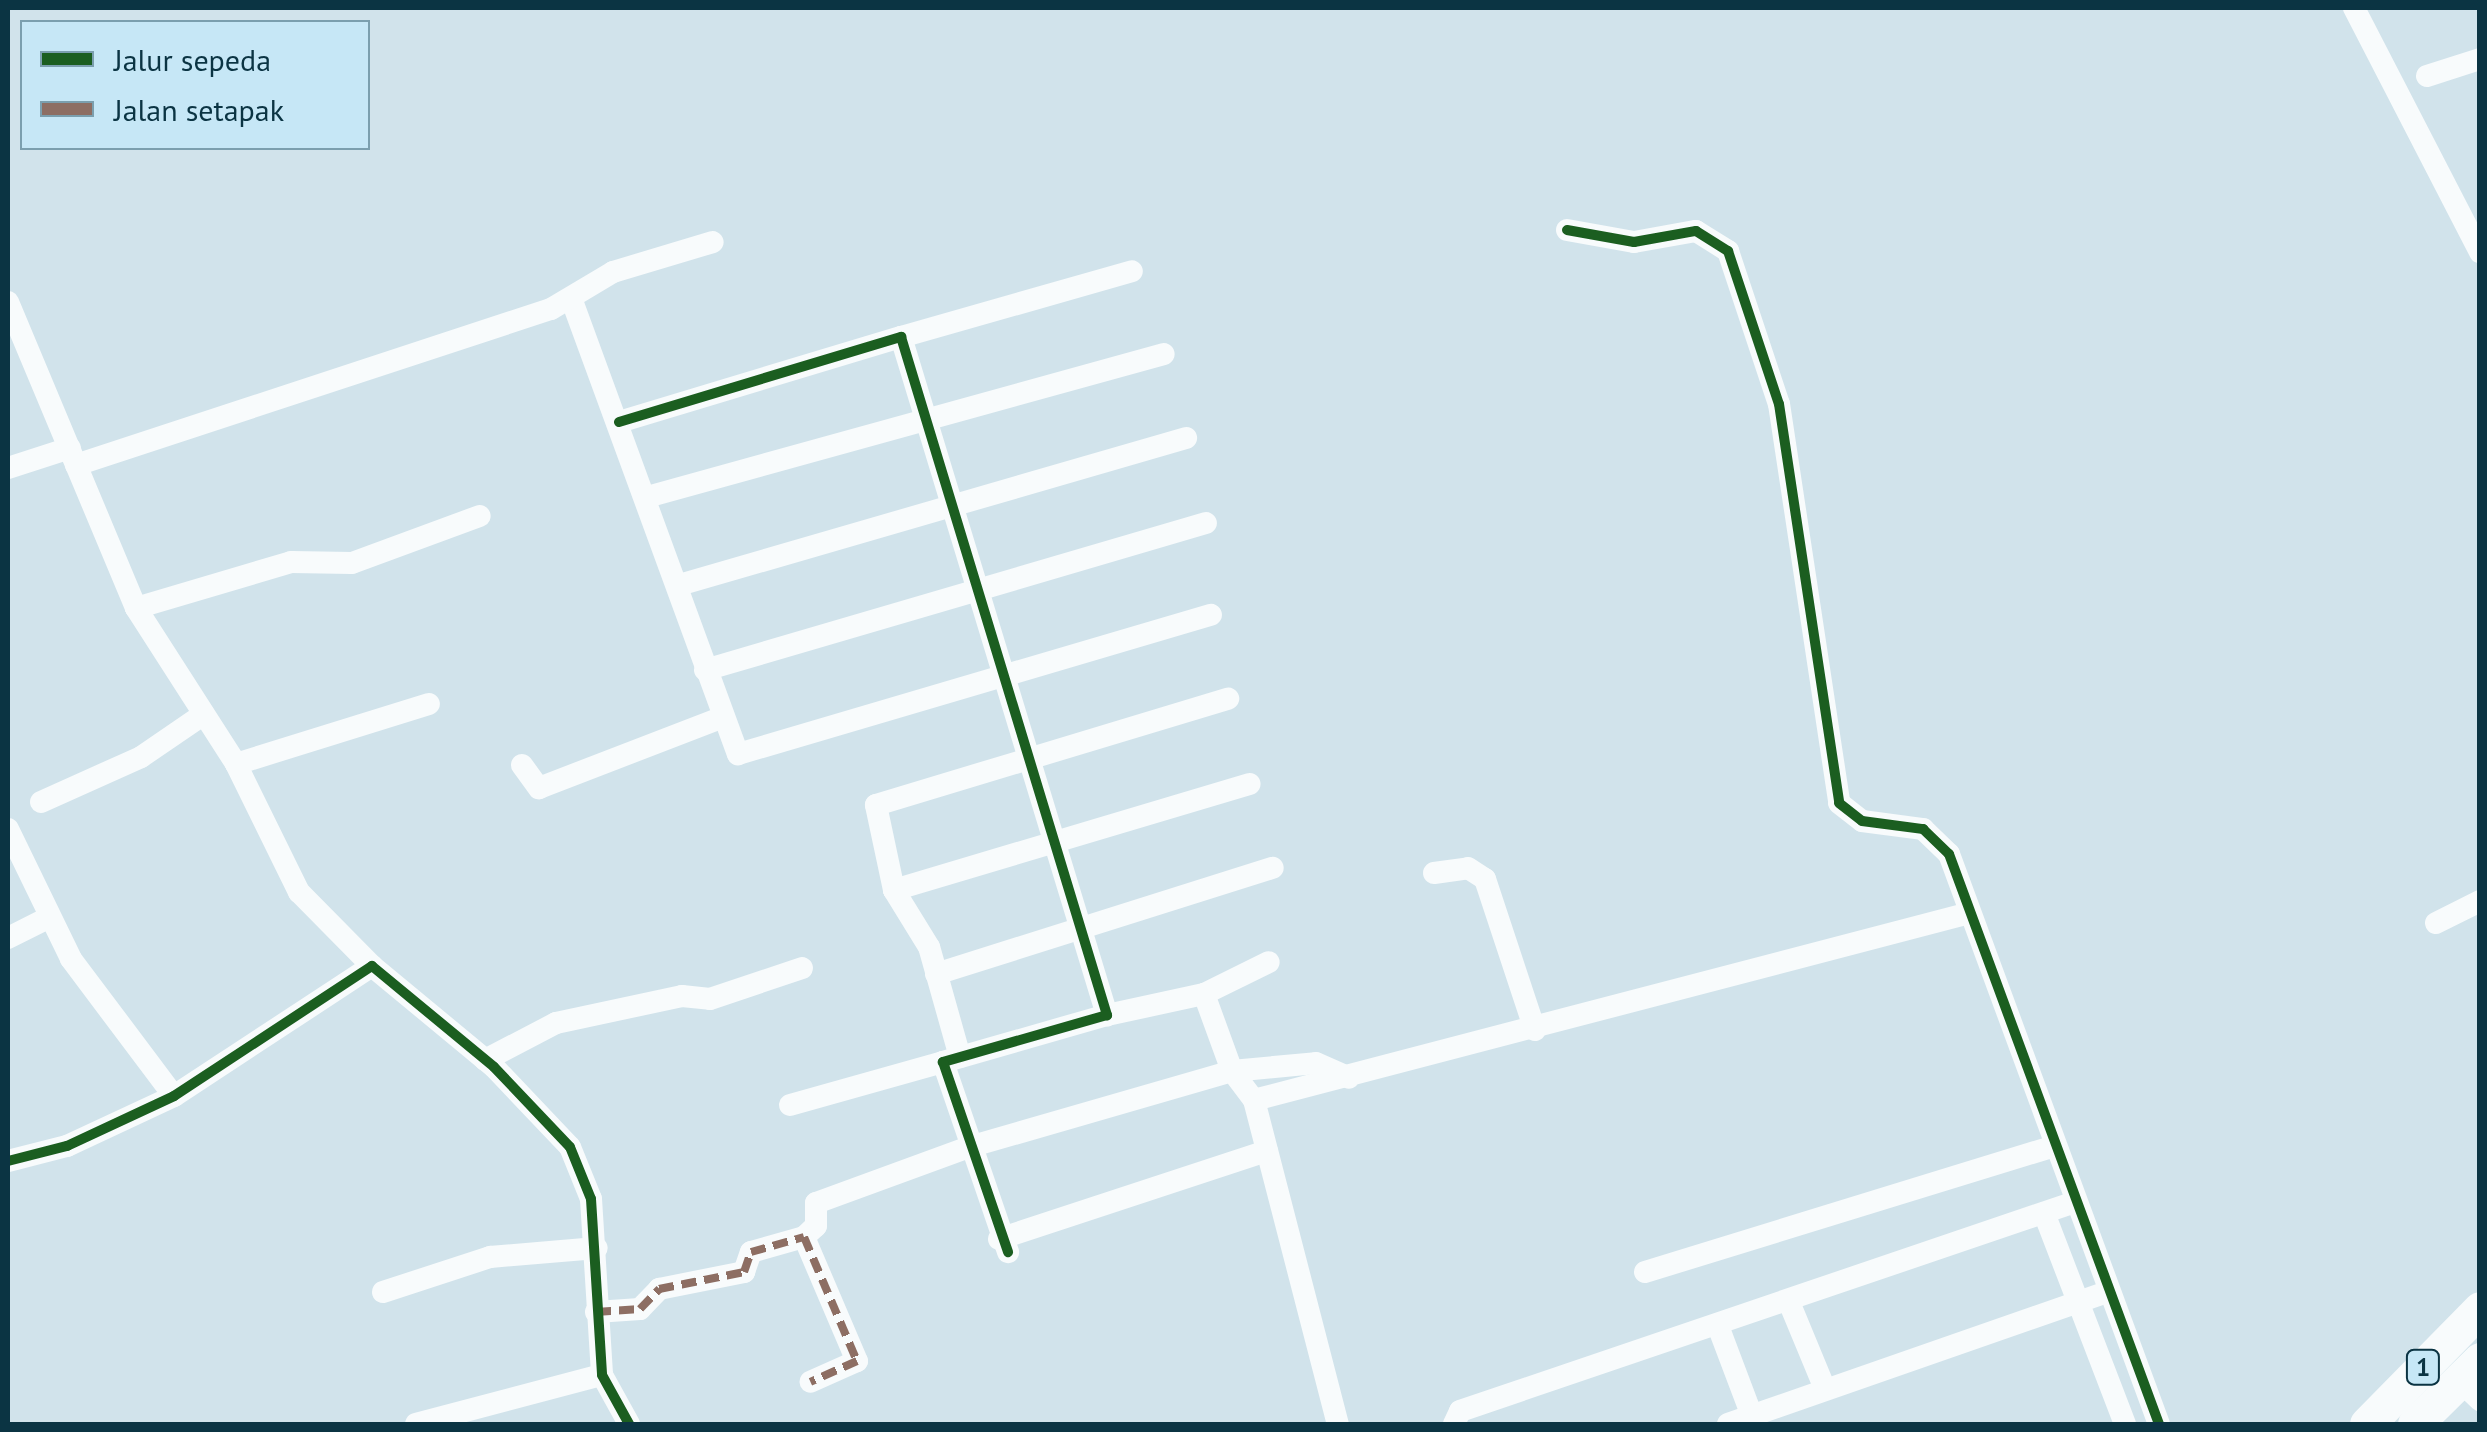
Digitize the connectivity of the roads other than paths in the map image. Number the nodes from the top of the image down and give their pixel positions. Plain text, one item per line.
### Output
1 (2354, 8) edge
2 (2480, 60) edge
3 (2427, 76) dead end
4 (1567, 230) dead end
5 (713, 242) dead end
6 (2480, 252) edge
7 (1132, 271) dead end
8 (571, 298) junction
9 (8, 302) edge
10 (901, 337) junction
11 (1164, 354) dead end
12 (618, 422) junction
13 (926, 422) junction
14 (1186, 438) dead end
15 (73, 456) junction
16 (8, 468) edge
17 (647, 498) junction
18 (952, 508) junction
19 (480, 516) dead end
20 (1206, 523) dead end
21 (679, 585) junction
22 (977, 590) junction
23 (136, 608) junction
24 (1211, 614) dead end
25 (705, 670) junction
26 (1004, 676) junction
27 (1228, 699) dead end
28 (429, 704) dead end
29 (204, 714) junction
30 (720, 718) junction
31 (1028, 758) junction
32 (236, 764) junction
33 (522, 764) dead end
34 (1250, 784) dead end
35 (42, 802) dead end
36 (8, 829) edge
37 (1054, 842) junction
38 (1273, 868) dead end
39 (1434, 873) dead end
40 (894, 890) junction
41 (2480, 901) edge
42 (1970, 913) junction
43 (46, 919) junction
44 (2436, 923) dead end
45 (1082, 929) junction
46 (8, 938) edge
47 (1269, 962) dead end
48 (372, 966) junction
49 (802, 968) dead end
50 (936, 974) junction
51 (1204, 994) junction
52 (1107, 1015) junction
53 (1535, 1030) junction
54 (485, 1060) junction
55 (951, 1060) junction
56 (1232, 1071) junction
57 (1349, 1078) junction
58 (174, 1096) junction
59 (1254, 1100) junction
60 (790, 1105) dead end
61 (969, 1146) junction
62 (2054, 1146) junction
63 (1267, 1151) junction
64 (8, 1160) edge
65 (2075, 1202) junction
66 (2044, 1213) junction
67 (804, 1237) junction
68 (597, 1248) junction
69 (1645, 1272) dead end
70 (383, 1292) dead end
71 (2108, 1292) junction
72 (1789, 1302) junction
73 (2078, 1302) junction
74 (2480, 1309) edge
75 (596, 1312) junction
76 (1718, 1326) junction
77 (602, 1375) junction
78 (810, 1382) dead end
79 (2474, 1385) edge
80 (1825, 1389) junction
81 (1752, 1416) junction
82 (2370, 1423) edge
83 (416, 1424) edge
84 (630, 1424) edge
85 (1338, 1424) edge
86 (1454, 1424) edge
87 (1728, 1424) edge
88 (2125, 1424) edge
89 (2158, 1424) edge
90 (2415, 1424) edge

1 - 6 street
2 - 3 street
4 - 42 street
5 - 8 street
7 - 10 street
8 - 12 street
8 - 15 street
9 - 15 street
10 - 12 street
10 - 13 street
11 - 13 street
12 - 17 street
13 - 17 street
13 - 18 street
14 - 18 street
15 - 16 street
15 - 23 street
17 - 21 street
18 - 21 street
18 - 22 street
19 - 23 street
20 - 22 street
21 - 25 street
22 - 25 street
22 - 26 street
23 - 29 street
24 - 26 street
25 - 30 street
26 - 30 street
26 - 31 street
27 - 31 street
28 - 32 street
29 - 32 street
29 - 35 street
30 - 33 street
31 - 37 street
31 - 40 street
32 - 48 street
34 - 37 street
36 - 43 street
37 - 40 street
37 - 45 street
38 - 45 street
39 - 53 street
40 - 50 street
41 - 44 street
42 - 53 street
42 - 62 street
43 - 46 street
43 - 58 street
45 - 50 street
45 - 52 street
47 - 51 street
48 - 54 street
48 - 58 street
49 - 54 street
50 - 55 street
51 - 52 street
51 - 56 street
52 - 55 street
53 - 57 street
54 - 68 street
55 - 60 street
55 - 61 street
56 - 57 street
56 - 59 street
56 - 61 street
57 - 59 street
58 - 64 street
59 - 63 street
61 - 63 street
61 - 67 street
62 - 65 street
62 - 69 street
63 - 85 street
65 - 66 street
65 - 71 street
66 - 72 street
66 - 73 street
67 - 75 street
67 - 78 street
68 - 70 street
68 - 75 street
71 - 73 street
71 - 89 street
72 - 76 street
72 - 80 street
73 - 80 street
73 - 88 street
74 - 82 highway, 1
75 - 77 street
76 - 81 street
76 - 86 street
77 - 83 street
77 - 84 street
79 - 90 highway, 1
80 - 81 street
81 - 87 street

